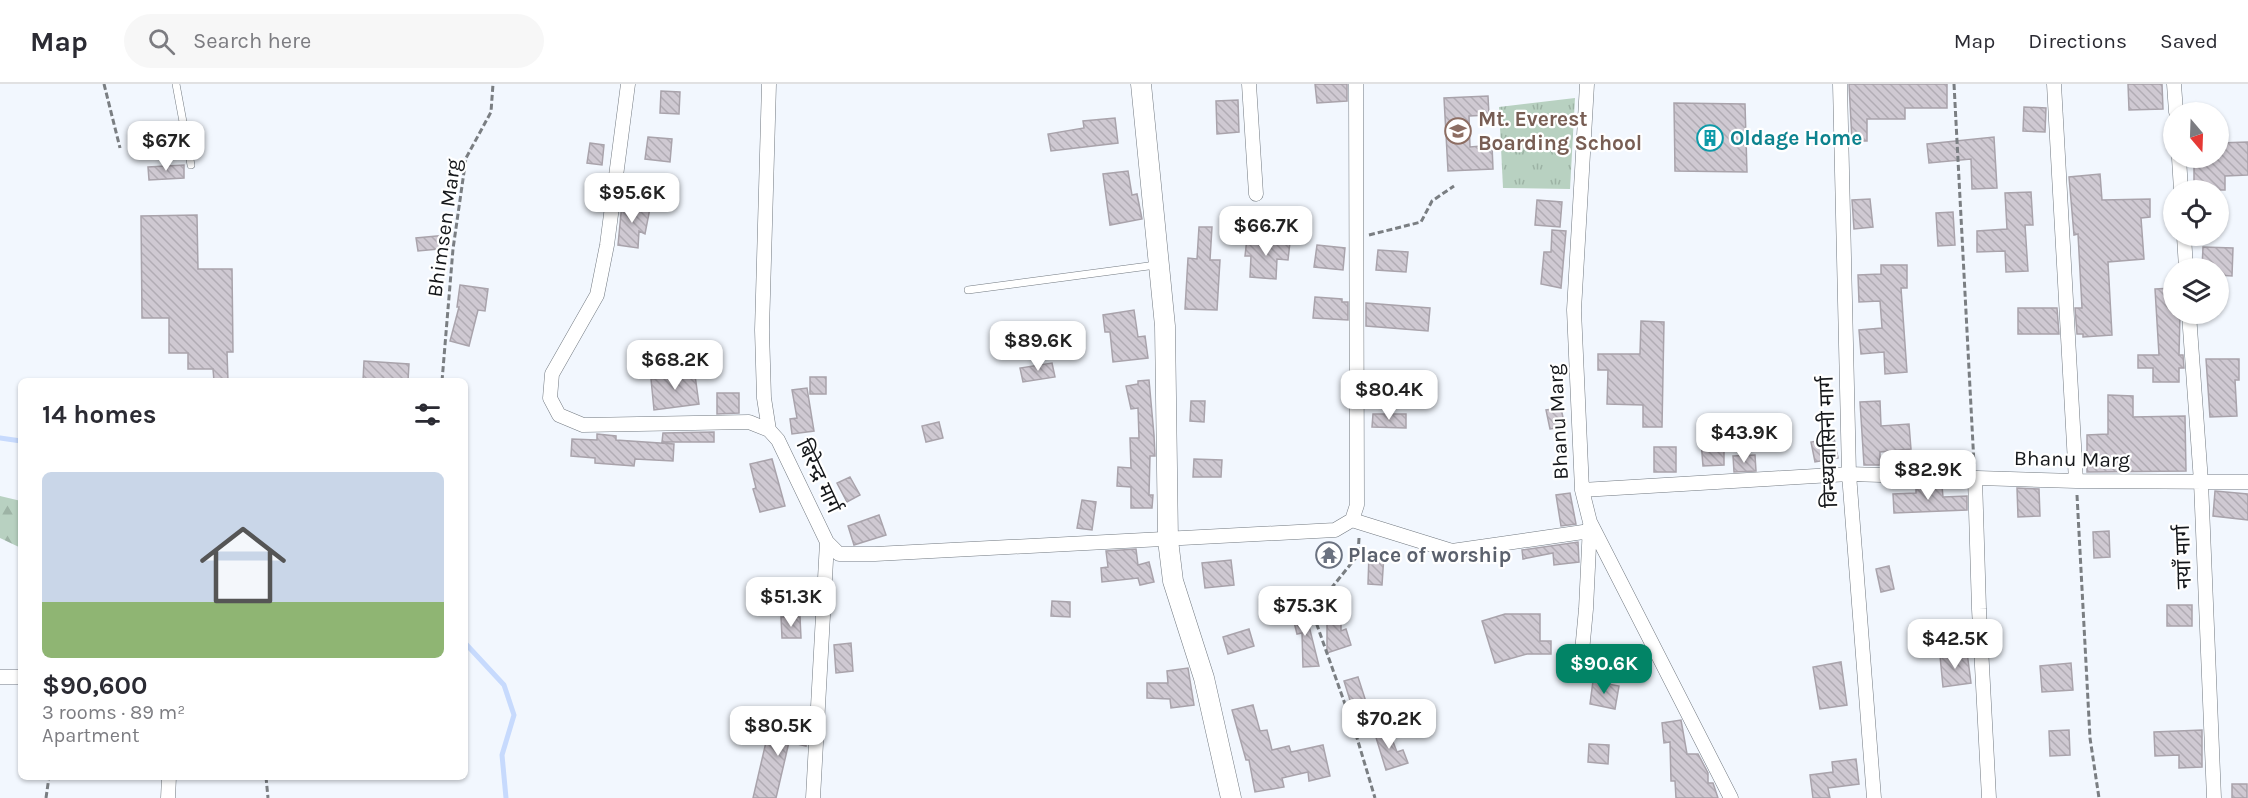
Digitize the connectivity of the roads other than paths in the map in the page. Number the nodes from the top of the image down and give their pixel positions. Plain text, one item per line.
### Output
1 (176, 84) edge
2 (628, 84) edge
3 (769, 84) edge
4 (1141, 84) edge
5 (1249, 84) edge
6 (1356, 84) edge
7 (1587, 84) edge
8 (1840, 84) edge
9 (2054, 84) edge
10 (2174, 84) edge
11 (2175, 102) edge
12 (191, 165) dead end
13 (1256, 194) dead end
14 (1158, 264) junction
15 (968, 290) dead end
16 (2190, 324) edge
17 (769, 430) junction
18 (1849, 474) junction
19 (1975, 478) junction
20 (2076, 481) junction
21 (2201, 482) junction
22 (2248, 482) edge
23 (1582, 490) junction
24 (1352, 520) junction
25 (1590, 526) junction
26 (1168, 540) junction
27 (827, 542) junction
28 (1580, 673) dead end
29 (0, 677) edge
30 (18, 677) edge
31 (169, 780) edge
32 (168, 798) edge
33 (813, 798) edge
34 (1231, 798) edge
35 (1731, 798) edge
36 (1874, 798) edge
37 (1989, 798) edge
38 (2214, 798) edge

1 - 12 lane
2 - 17 street, बिरेन्द्र मार्ग
3 - 17 street
4 - 14 main road
5 - 13 street
6 - 24 street
7 - 23 street, Bhanu Marg
8 - 18 street, विन्ध्यवासिनी मार्ग
9 - 20 street
10 - 11 street
14 - 15 lane
14 - 26 main road
16 - 21 street, नयाँ मार्ग
17 - 27 street, बिरेन्द्र मार्ग
18 - 19 street, Bhanu Marg
18 - 23 street, Bhanu Marg
18 - 36 street, विन्ध्यवासिनी मार्ग
19 - 20 street, Bhanu Marg
19 - 37 street
20 - 21 street, Bhanu Marg
21 - 22 street, Bhanu Marg
21 - 38 street, नयाँ मार्ग
23 - 25 street
24 - 25 street
24 - 26 street, बिरेन्द्र मार्ग
25 - 28 street
25 - 35 street
26 - 27 street, बिरेन्द्र मार्ग
26 - 34 main road
27 - 33 street
29 - 30 street
31 - 32 street

